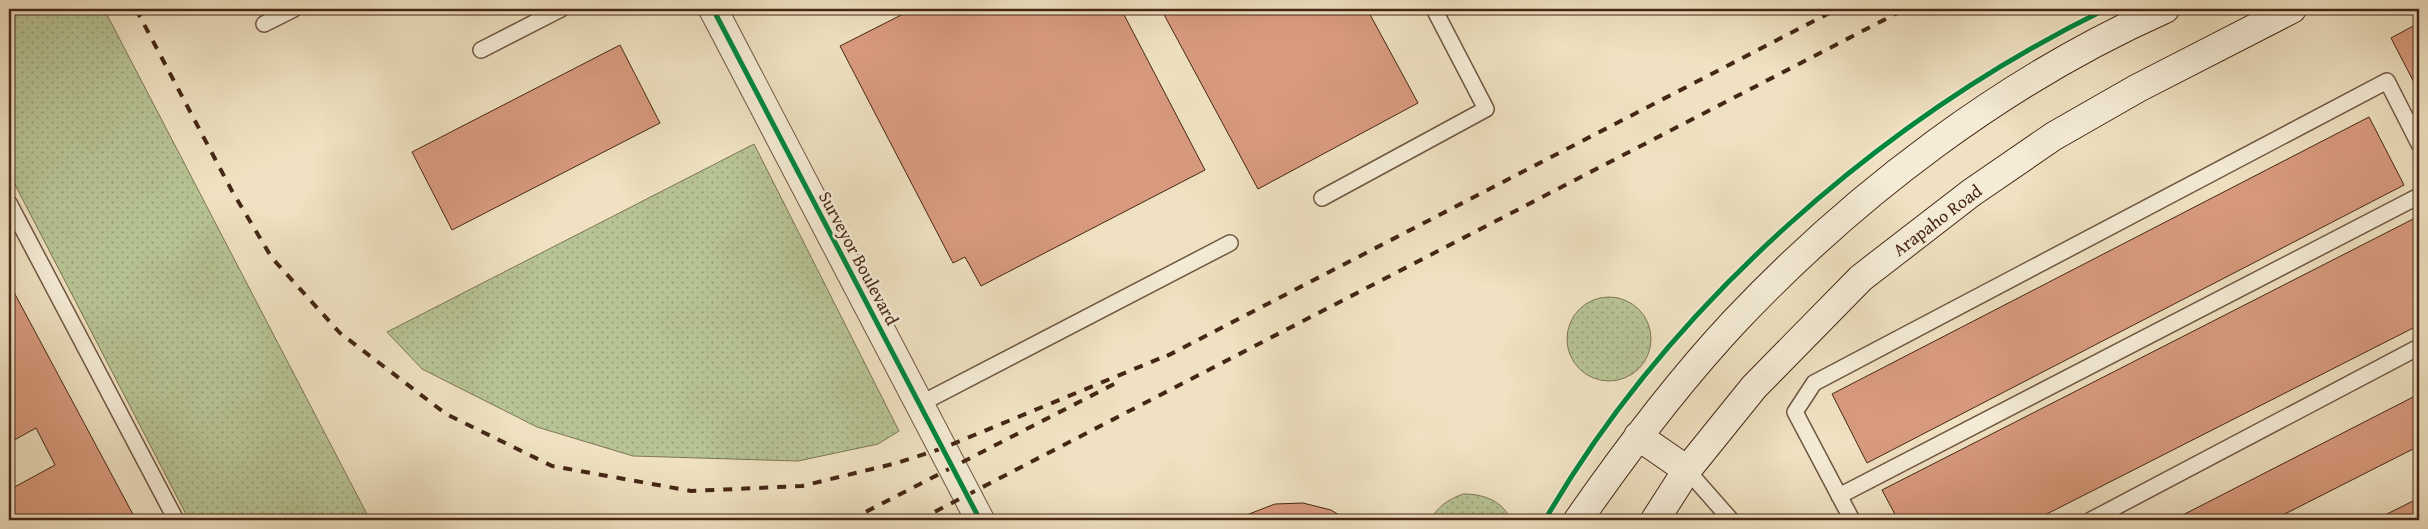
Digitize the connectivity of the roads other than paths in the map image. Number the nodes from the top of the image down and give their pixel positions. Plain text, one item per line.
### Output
1 (294, 9) edge
2 (561, 9) edge
3 (713, 9) edge
4 (1434, 9) edge
5 (2165, 9) edge
6 (2292, 9) edge
7 (264, 24) dead end
8 (481, 50) dead end
9 (2419, 144) edge
10 (2419, 196) edge
11 (1322, 198) dead end
12 (9, 202) edge
13 (1230, 243) dead end
14 (2419, 347) edge
15 (920, 404) junction
16 (1638, 436) junction
17 (1687, 470) junction
18 (1840, 496) junction
19 (176, 520) edge
20 (980, 520) edge
21 (1578, 520) edge
22 (1655, 520) edge
23 (1731, 520) edge
24 (1852, 520) edge
25 (2091, 520) edge

1 - 7 lane
2 - 8 lane
3 - 15 main road, Surveyor Boulevard
4 - 11 lane
5 - 16 main road
6 - 17 main road, Arapaho Road
9 - 18 lane
10 - 18 lane
12 - 19 lane
13 - 15 lane
14 - 25 lane
15 - 20 main road, Surveyor Boulevard
16 - 17 main road
16 - 21 main road
17 - 22 main road, Arapaho Road
17 - 23 lane
18 - 24 lane

